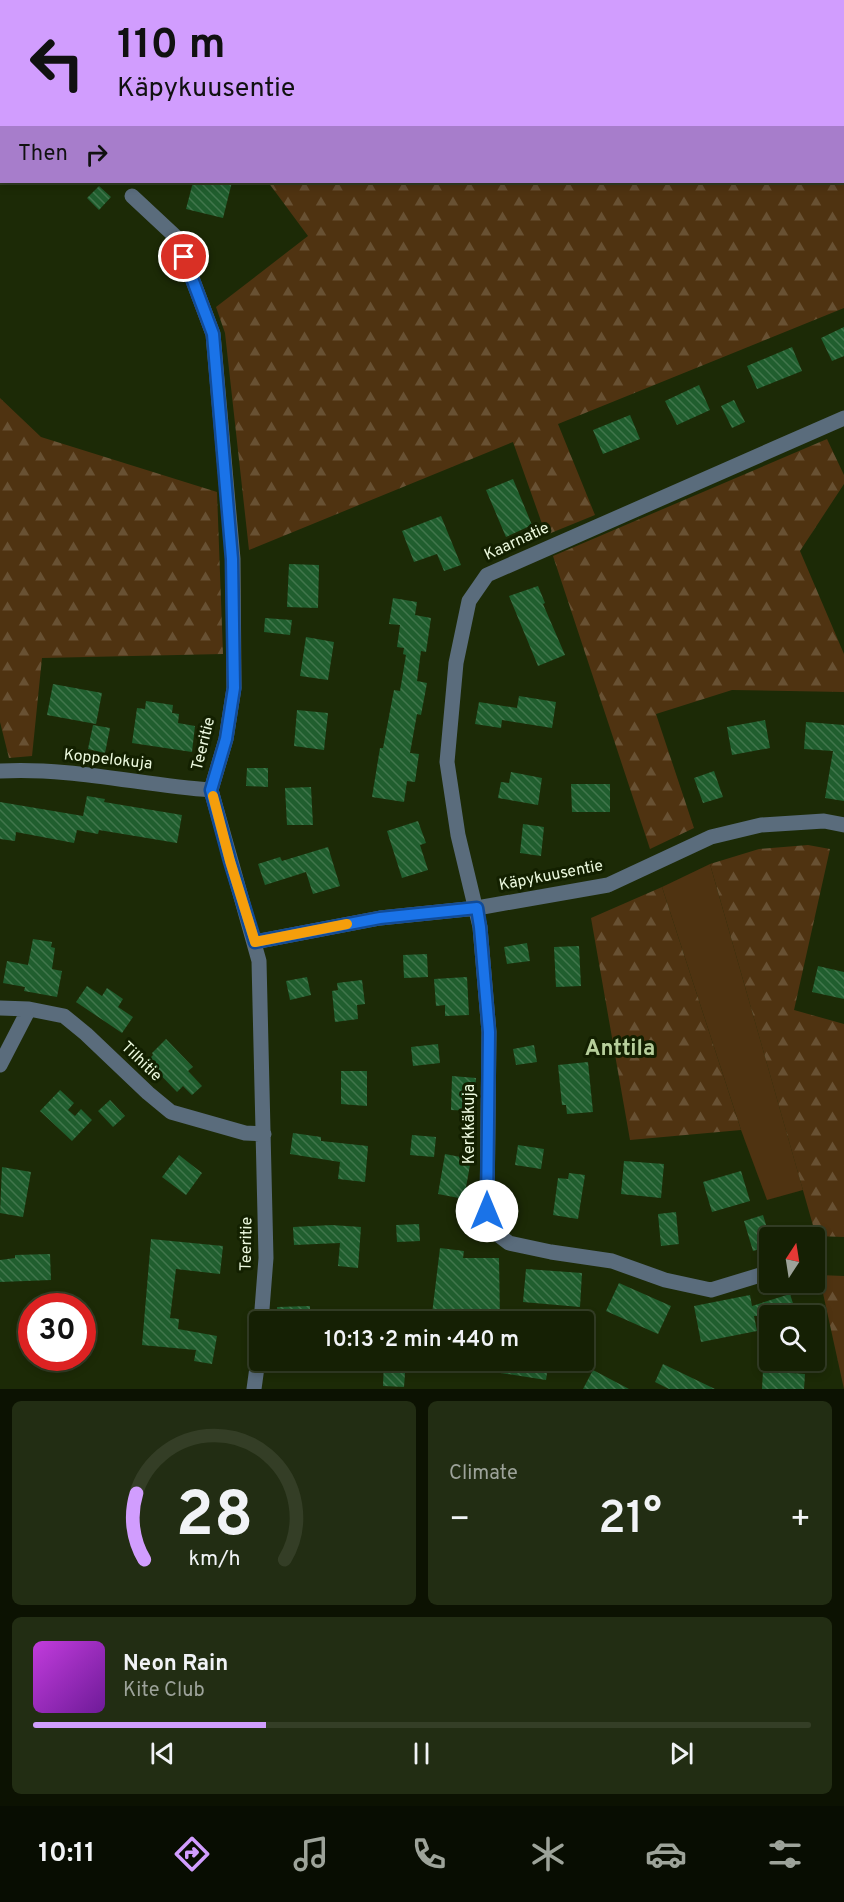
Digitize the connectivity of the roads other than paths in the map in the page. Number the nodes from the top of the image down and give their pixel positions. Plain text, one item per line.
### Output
1 (132, 196) dead end
2 (844, 418) edge
3 (0, 771) edge
4 (211, 790) junction
5 (844, 825) edge
6 (477, 908) junction
7 (255, 942) junction
8 (0, 1008) edge
9 (29, 1009) junction
10 (0, 1065) edge
11 (264, 1134) junction
12 (759, 1275) edge
13 (262, 1311) edge
14 (256, 1371) edge
15 (254, 1389) edge

1 - 4 street, Teeritie
2 - 6 street, Kaarnatie
3 - 4 street, Koppelokuja
4 - 7 street, Teeritie
5 - 6 street, Käpykuusentie
6 - 7 street, Käpykuusentie
6 - 12 street, Kerkkäkuja
7 - 11 street, Teeritie
8 - 9 street, Tilhitie
9 - 10 street
9 - 11 street, Tilhitie
11 - 13 street, Teeritie
14 - 15 street

